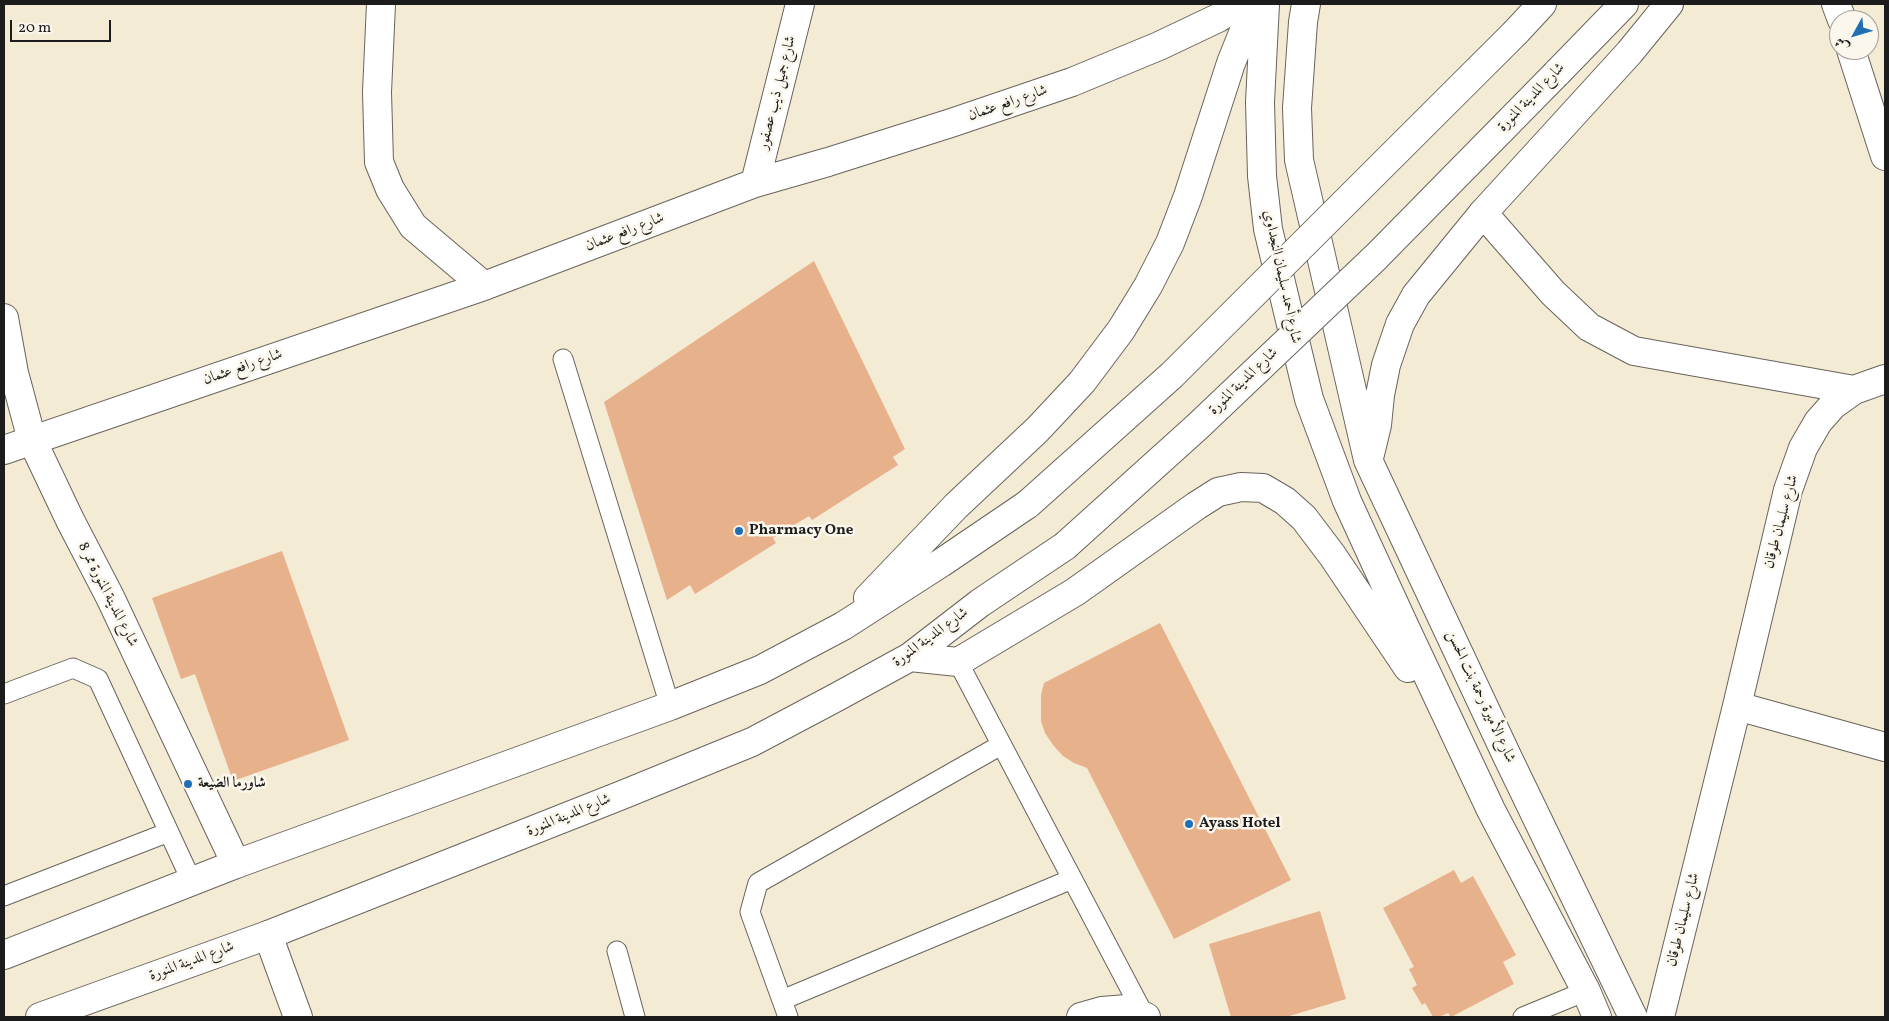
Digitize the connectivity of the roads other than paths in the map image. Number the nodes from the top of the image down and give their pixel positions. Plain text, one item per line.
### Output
1 (381, 4) edge
2 (800, 4) edge
3 (1240, 4) edge
4 (1265, 4) edge
5 (1306, 4) edge
6 (1542, 4) edge
7 (1624, 4) edge
8 (1669, 4) edge
9 (1855, 60) edge
10 (1885, 156) edge
11 (756, 183) junction
12 (1483, 212) junction
13 (484, 286) junction
14 (4, 318) edge
15 (563, 359) dead end
16 (1885, 379) edge
17 (1854, 390) junction
18 (32, 440) junction
19 (4, 450) edge
20 (1368, 460) junction
21 (843, 626) junction
22 (910, 656) junction
23 (958, 662) junction
24 (4, 694) edge
25 (670, 706) junction
26 (1737, 706) junction
27 (1001, 744) junction
28 (1885, 747) edge
29 (1491, 810) junction
30 (169, 832) junction
31 (236, 864) junction
32 (1072, 879) junction
33 (192, 882) junction
34 (4, 896) edge
35 (268, 934) junction
36 (617, 951) dead end
37 (4, 952) edge
38 (1586, 991) junction
39 (785, 1009) edge
40 (1145, 1016) edge
41 (40, 1017) edge
42 (298, 1017) edge
43 (635, 1017) edge
44 (1081, 1017) edge
45 (1523, 1017) edge
46 (1597, 1017) edge
47 (1633, 1017) edge
48 (1660, 1017) edge

1 - 13 street
2 - 11 street, شارع جميل ذيب عصفور
3 - 11 street, شارع رافع عثمان
4 - 21 street
4 - 29 street, شارع أحمد سليمان النجداوي
5 - 20 street, شارع الأميرة رحمة بنت الحسن
6 - 21 street, bridge
7 - 22 street, شارع المدينة المنورة, bridge
8 - 12 street
9 - 10 street
11 - 13 street, شارع رافع عثمان
12 - 17 street
12 - 20 street
13 - 18 street, شارع رافع عثمان
14 - 18 street, شارع المدينة المنورة ممر 8
15 - 25 lane
16 - 17 street, شارع سليمان طوقان
17 - 26 street, شارع سليمان طوقان
18 - 19 street, شارع رافع عثمان
18 - 31 street, شارع المدينة المنورة ممر 8
20 - 47 street, شارع الأميرة رحمة بنت الحسن
21 - 25 street
22 - 23 street
22 - 35 street, شارع المدينة المنورة
23 - 27 lane
23 - 29 street
24 - 30 lane
25 - 31 street
26 - 28 street
26 - 48 street, شارع سليمان طوقان
27 - 32 lane
27 - 39 lane
29 - 38 street
30 - 33 lane
30 - 34 lane
31 - 33 street
32 - 39 lane
32 - 40 lane
33 - 37 street
35 - 41 street, شارع المدينة المنورة
35 - 42 street
36 - 43 lane
38 - 45 lane
38 - 46 street
40 - 44 street

